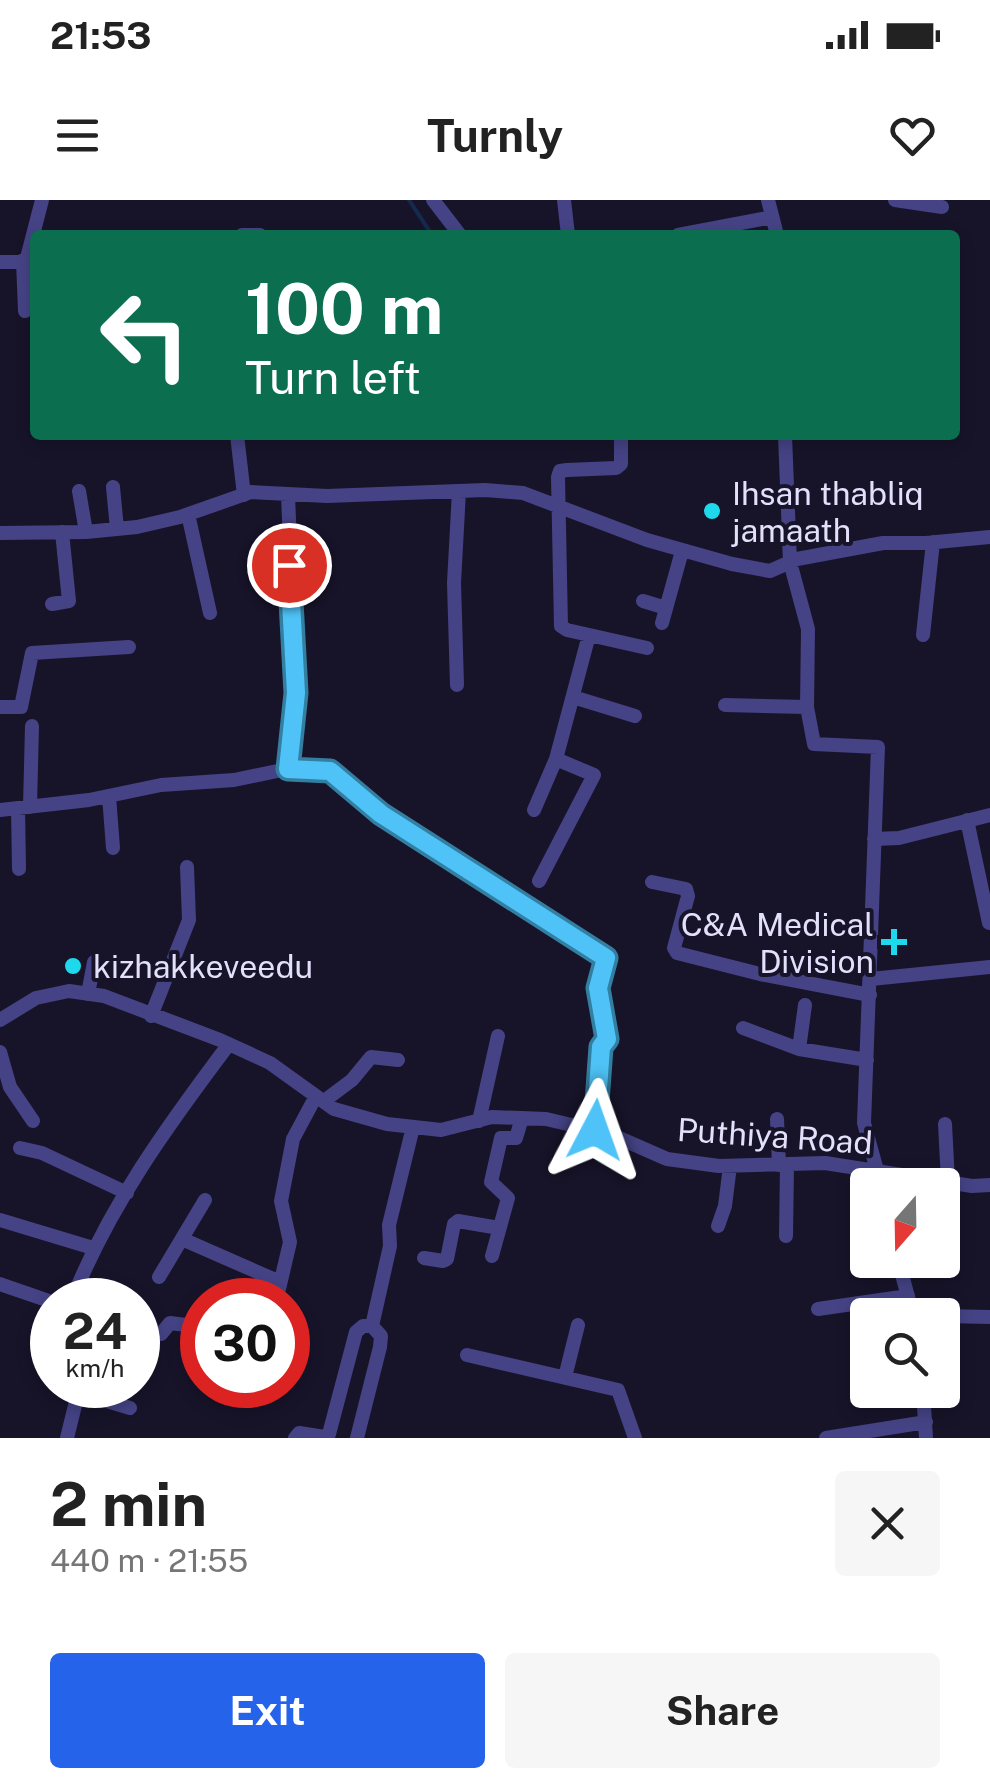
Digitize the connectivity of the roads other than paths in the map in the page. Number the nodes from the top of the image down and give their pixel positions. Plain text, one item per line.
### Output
1 (42, 200) edge
2 (433, 200) edge
3 (564, 200) edge
4 (768, 200) edge
5 (894, 200) edge
6 (942, 207) dead end
7 (772, 217) junction
8 (35, 230) edge
9 (456, 230) edge
10 (567, 230) edge
11 (704, 230) edge
12 (776, 230) edge
13 (28, 259) edge
14 (0, 262) edge
15 (26, 311) dead end
16 (238, 440) edge
17 (621, 440) edge
18 (785, 440) edge
19 (113, 486) dead end
20 (79, 490) dead end
21 (459, 491) junction
22 (244, 495) junction
23 (288, 495) junction
24 (559, 508) junction
25 (188, 514) junction
26 (117, 529) junction
27 (62, 532) junction
28 (86, 532) junction
29 (0, 533) edge
30 (990, 537) edge
31 (933, 542) junction
32 (682, 551) junction
33 (790, 562) junction
34 (643, 601) dead end
35 (52, 604) dead end
36 (666, 608) junction
37 (210, 613) dead end
38 (662, 624) dead end
39 (589, 635) junction
40 (923, 636) dead end
41 (129, 647) dead end
42 (647, 648) dead end
43 (457, 685) dead end
44 (574, 696) junction
45 (725, 705) dead end
46 (0, 707) edge
47 (808, 707) junction
48 (636, 716) dead end
49 (32, 726) dead end
50 (556, 760) junction
51 (288, 769) junction
52 (109, 796) junction
53 (24, 807) junction
54 (0, 810) edge
55 (534, 810) dead end
56 (990, 815) edge
57 (966, 820) junction
58 (874, 840) junction
59 (113, 848) dead end
60 (187, 867) dead end
61 (19, 868) dead end
62 (538, 881) dead end
63 (652, 882) dead end
64 (989, 923) edge
65 (94, 962) dead end
66 (990, 966) edge
67 (871, 987) junction
68 (88, 994) junction
69 (805, 1006) dead end
70 (151, 1016) junction
71 (0, 1020) edge
72 (743, 1028) dead end
73 (498, 1036) dead end
74 (228, 1044) junction
75 (799, 1049) junction
76 (0, 1052) edge
77 (398, 1060) dead end
78 (866, 1060) junction
79 (320, 1099) junction
80 (522, 1118) junction
81 (777, 1118) dead end
82 (479, 1120) junction
83 (34, 1121) dead end
84 (945, 1124) dead end
85 (413, 1126) junction
86 (595, 1130) junction
87 (20, 1148) dead end
88 (783, 1165) junction
89 (730, 1166) junction
90 (869, 1168) edge
91 (878, 1168) edge
92 (947, 1168) edge
93 (960, 1183) edge
94 (990, 1186) edge
95 (127, 1193) junction
96 (204, 1200) dead end
97 (0, 1220) edge
98 (718, 1226) dead end
99 (499, 1228) junction
100 (786, 1236) dead end
101 (182, 1238) junction
102 (93, 1248) junction
103 (492, 1256) dead end
104 (424, 1258) dead end
105 (160, 1277) dead end
106 (81, 1278) edge
107 (271, 1278) edge
108 (281, 1278) edge
109 (903, 1278) edge
110 (0, 1284) edge
111 (30, 1294) edge
112 (908, 1296) joint
113 (818, 1309) dead end
114 (960, 1316) edge
115 (990, 1317) edge
116 (180, 1325) edge
117 (578, 1325) dead end
118 (372, 1326) junction
119 (161, 1334) dead end
120 (467, 1355) dead end
121 (566, 1377) junction
122 (74, 1408) edge
123 (925, 1408) edge
124 (926, 1422) junction
125 (331, 1436) edge
126 (67, 1438) edge
127 (295, 1438) edge
128 (357, 1438) edge
129 (635, 1438) edge
130 (826, 1438) edge
131 (926, 1438) edge

1 - 8 street
2 - 9 street
3 - 10 street
4 - 7 street
5 - 6 street
7 - 11 street
7 - 12 street
13 - 14 street
13 - 15 street
16 - 22 street
17 - 24 street
18 - 33 street
19 - 26 street
20 - 28 street
21 - 23 street
21 - 24 street
21 - 43 street
22 - 23 street
22 - 25 street
23 - 51 street
24 - 32 street
24 - 39 street
25 - 26 street
25 - 37 street
26 - 28 street
27 - 28 street
27 - 29 street
27 - 35 street
30 - 31 street
31 - 33 street
31 - 40 street
32 - 33 street
32 - 36 street
33 - 47 street
34 - 36 street
36 - 38 street
39 - 42 street
39 - 44 street
41 - 46 street
44 - 48 street
44 - 50 street
45 - 47 street
47 - 58 street
49 - 53 street
50 - 55 street
50 - 62 street
51 - 52 street
51 - 86 street
52 - 53 street
52 - 59 street
53 - 54 street
53 - 61 street
56 - 57 street
57 - 58 street
57 - 64 street
58 - 67 street
60 - 70 street
63 - 67 street
65 - 68 street
66 - 67 street
67 - 78 street
68 - 70 street, Puthiya Road
68 - 71 street, Puthiya Road
69 - 75 street
70 - 74 street, Puthiya Road
72 - 75 street
73 - 82 street
74 - 79 street, Puthiya Road
74 - 95 street
75 - 78 street
76 - 83 street
77 - 79 street
78 - 91 street
79 - 85 street, Puthiya Road
79 - 108 street
80 - 82 street, Puthiya Road
80 - 86 street, Puthiya Road
80 - 99 street
81 - 88 street
82 - 85 street, Puthiya Road
84 - 92 street
85 - 118 street
86 - 89 street, Puthiya Road
87 - 95 street
88 - 89 street, Puthiya Road
88 - 90 street, Puthiya Road
88 - 100 street
89 - 98 street
93 - 94 street, Puthiya Road
95 - 102 street
96 - 101 street
97 - 102 street
99 - 103 street
99 - 104 street
101 - 105 street
101 - 107 street
102 - 106 street
109 - 112 street
110 - 111 street
112 - 113 street
114 - 115 street
116 - 119 street
117 - 121 street
118 - 125 street
118 - 128 street
120 - 121 street
121 - 129 street
122 - 126 street
123 - 124 street
124 - 130 street
124 - 131 street
125 - 127 street

